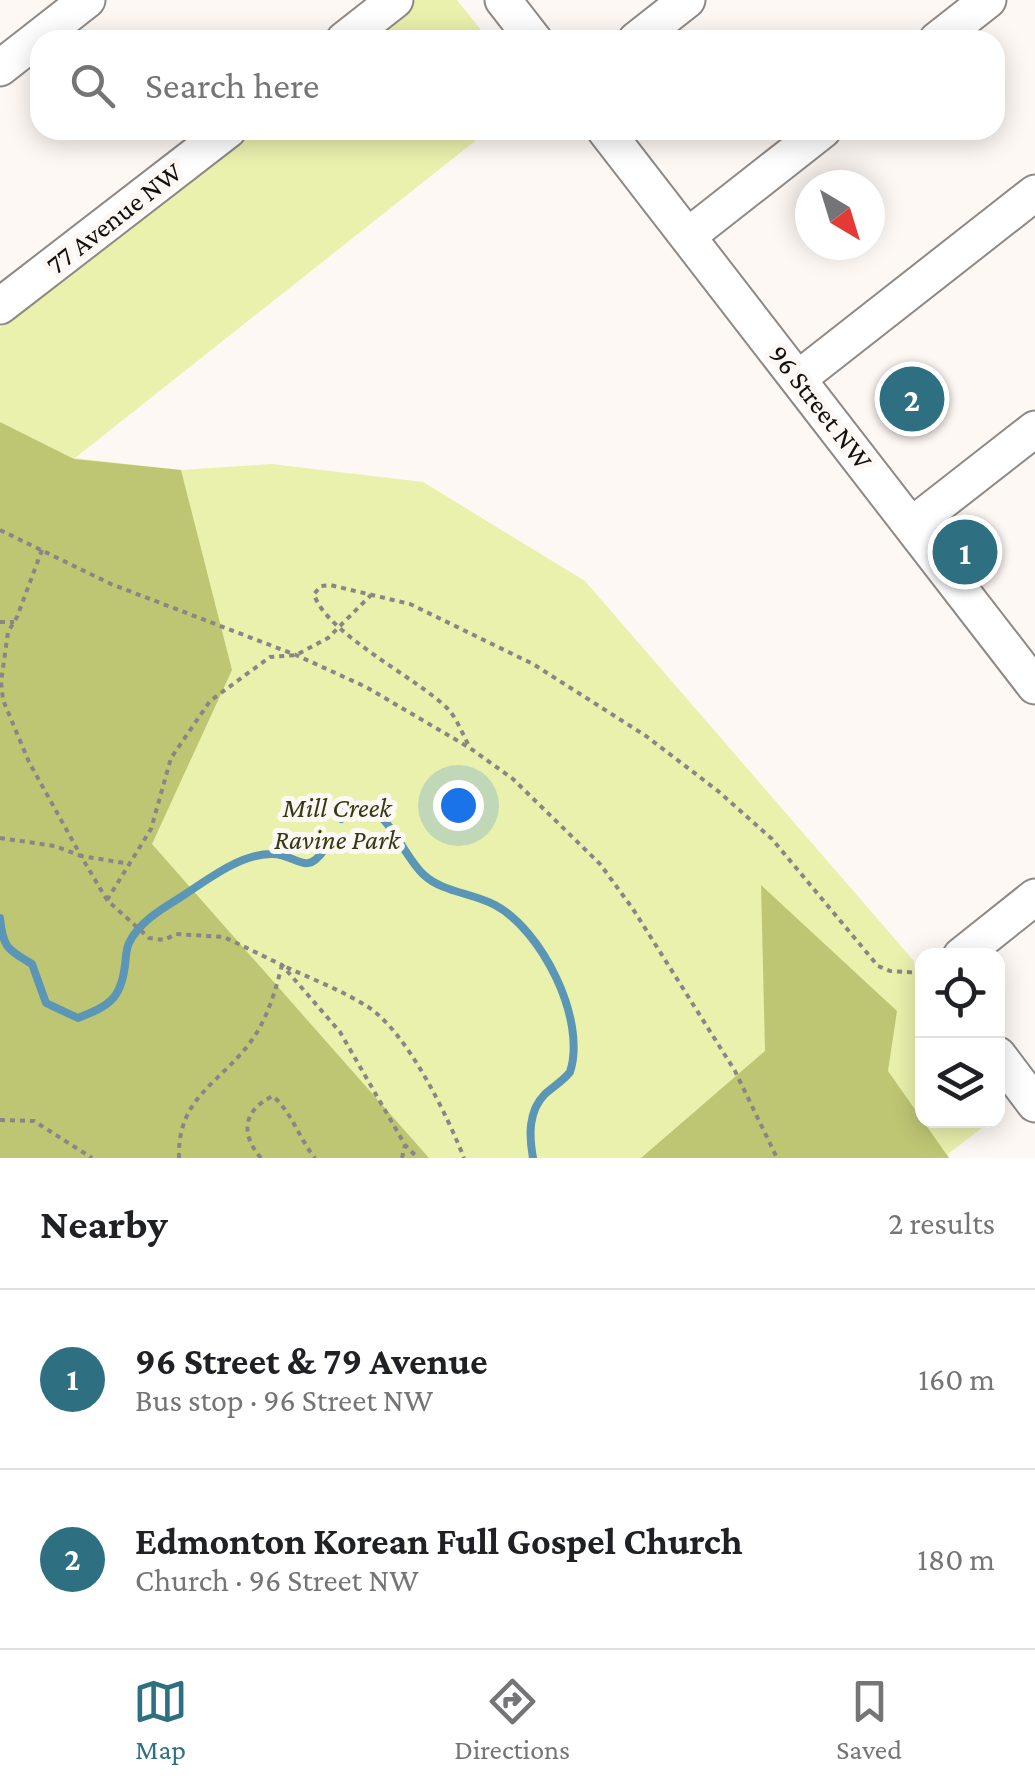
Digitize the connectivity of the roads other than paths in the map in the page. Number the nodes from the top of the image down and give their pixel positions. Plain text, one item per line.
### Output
1 (87, 0) edge
2 (395, 0) edge
3 (502, 0) edge
4 (688, 0) edge
5 (988, 0) edge
6 (49, 30) edge
7 (357, 30) edge
8 (526, 30) edge
9 (649, 30) edge
10 (950, 30) edge
11 (30, 45) edge
12 (0, 68) edge
13 (215, 140) edge
14 (612, 140) edge
15 (810, 140) edge
16 (1035, 193) edge
17 (688, 236) junction
18 (0, 306) edge
19 (799, 378) junction
20 (1035, 429) edge
21 (912, 525) junction
22 (1031, 671) edge
23 (1035, 897) edge
24 (971, 948) edge
25 (1005, 1064) edge
26 (1035, 1104) edge

1 - 6 street
2 - 7 street
3 - 8 street
4 - 9 street
5 - 10 street
11 - 12 street
13 - 18 street, 77 Avenue NW
14 - 17 street, 96 Street NW
15 - 17 street
16 - 19 street
17 - 19 street, 96 Street NW
19 - 21 street, 96 Street NW
20 - 21 street
21 - 22 street, 96 Street NW
23 - 24 street
25 - 26 street

